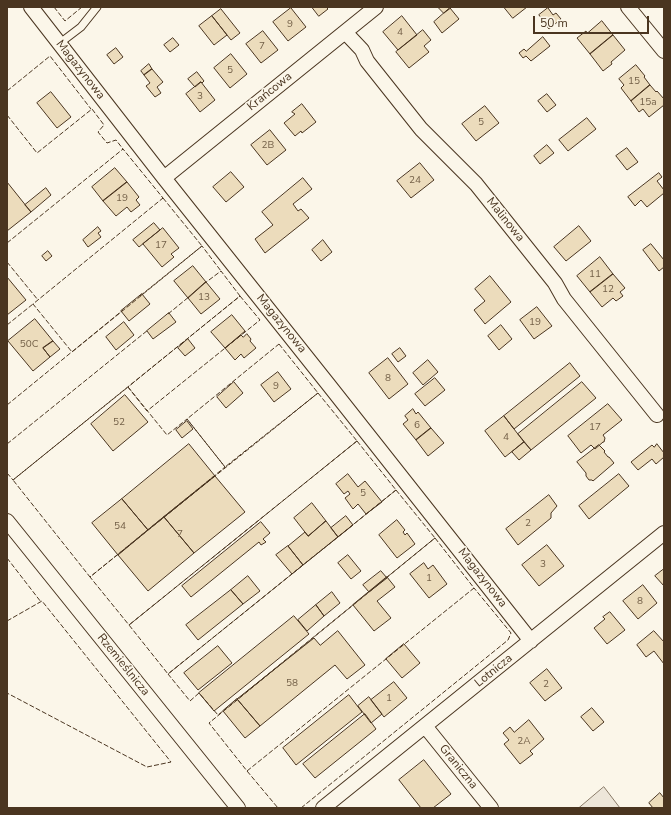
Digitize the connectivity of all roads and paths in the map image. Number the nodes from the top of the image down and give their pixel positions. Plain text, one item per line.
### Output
1 (31, 7) edge
2 (97, 7) edge
3 (376, 7) edge
4 (628, 7) edge
5 (346, 32) junction
6 (60, 43) junction
7 (664, 51) edge
8 (164, 178) junction
9 (657, 415) dead end
10 (7, 521) edge
11 (664, 533) edge
12 (531, 641) junction
13 (425, 726) junction
14 (238, 808) edge
15 (323, 808) edge
16 (491, 808) edge

1 - 6 street, Magazynowa
2 - 6 lane
3 - 5 street, Krańcowa
4 - 7 street
5 - 8 street, Krańcowa
5 - 9 street, Malinowa
6 - 8 street, Magazynowa
8 - 12 street, Magazynowa
10 - 14 street, Rzemieślnicza
11 - 12 street, Lotnicza
12 - 13 street, Lotnicza
13 - 15 street, Lotnicza
13 - 16 street, Graniczna

